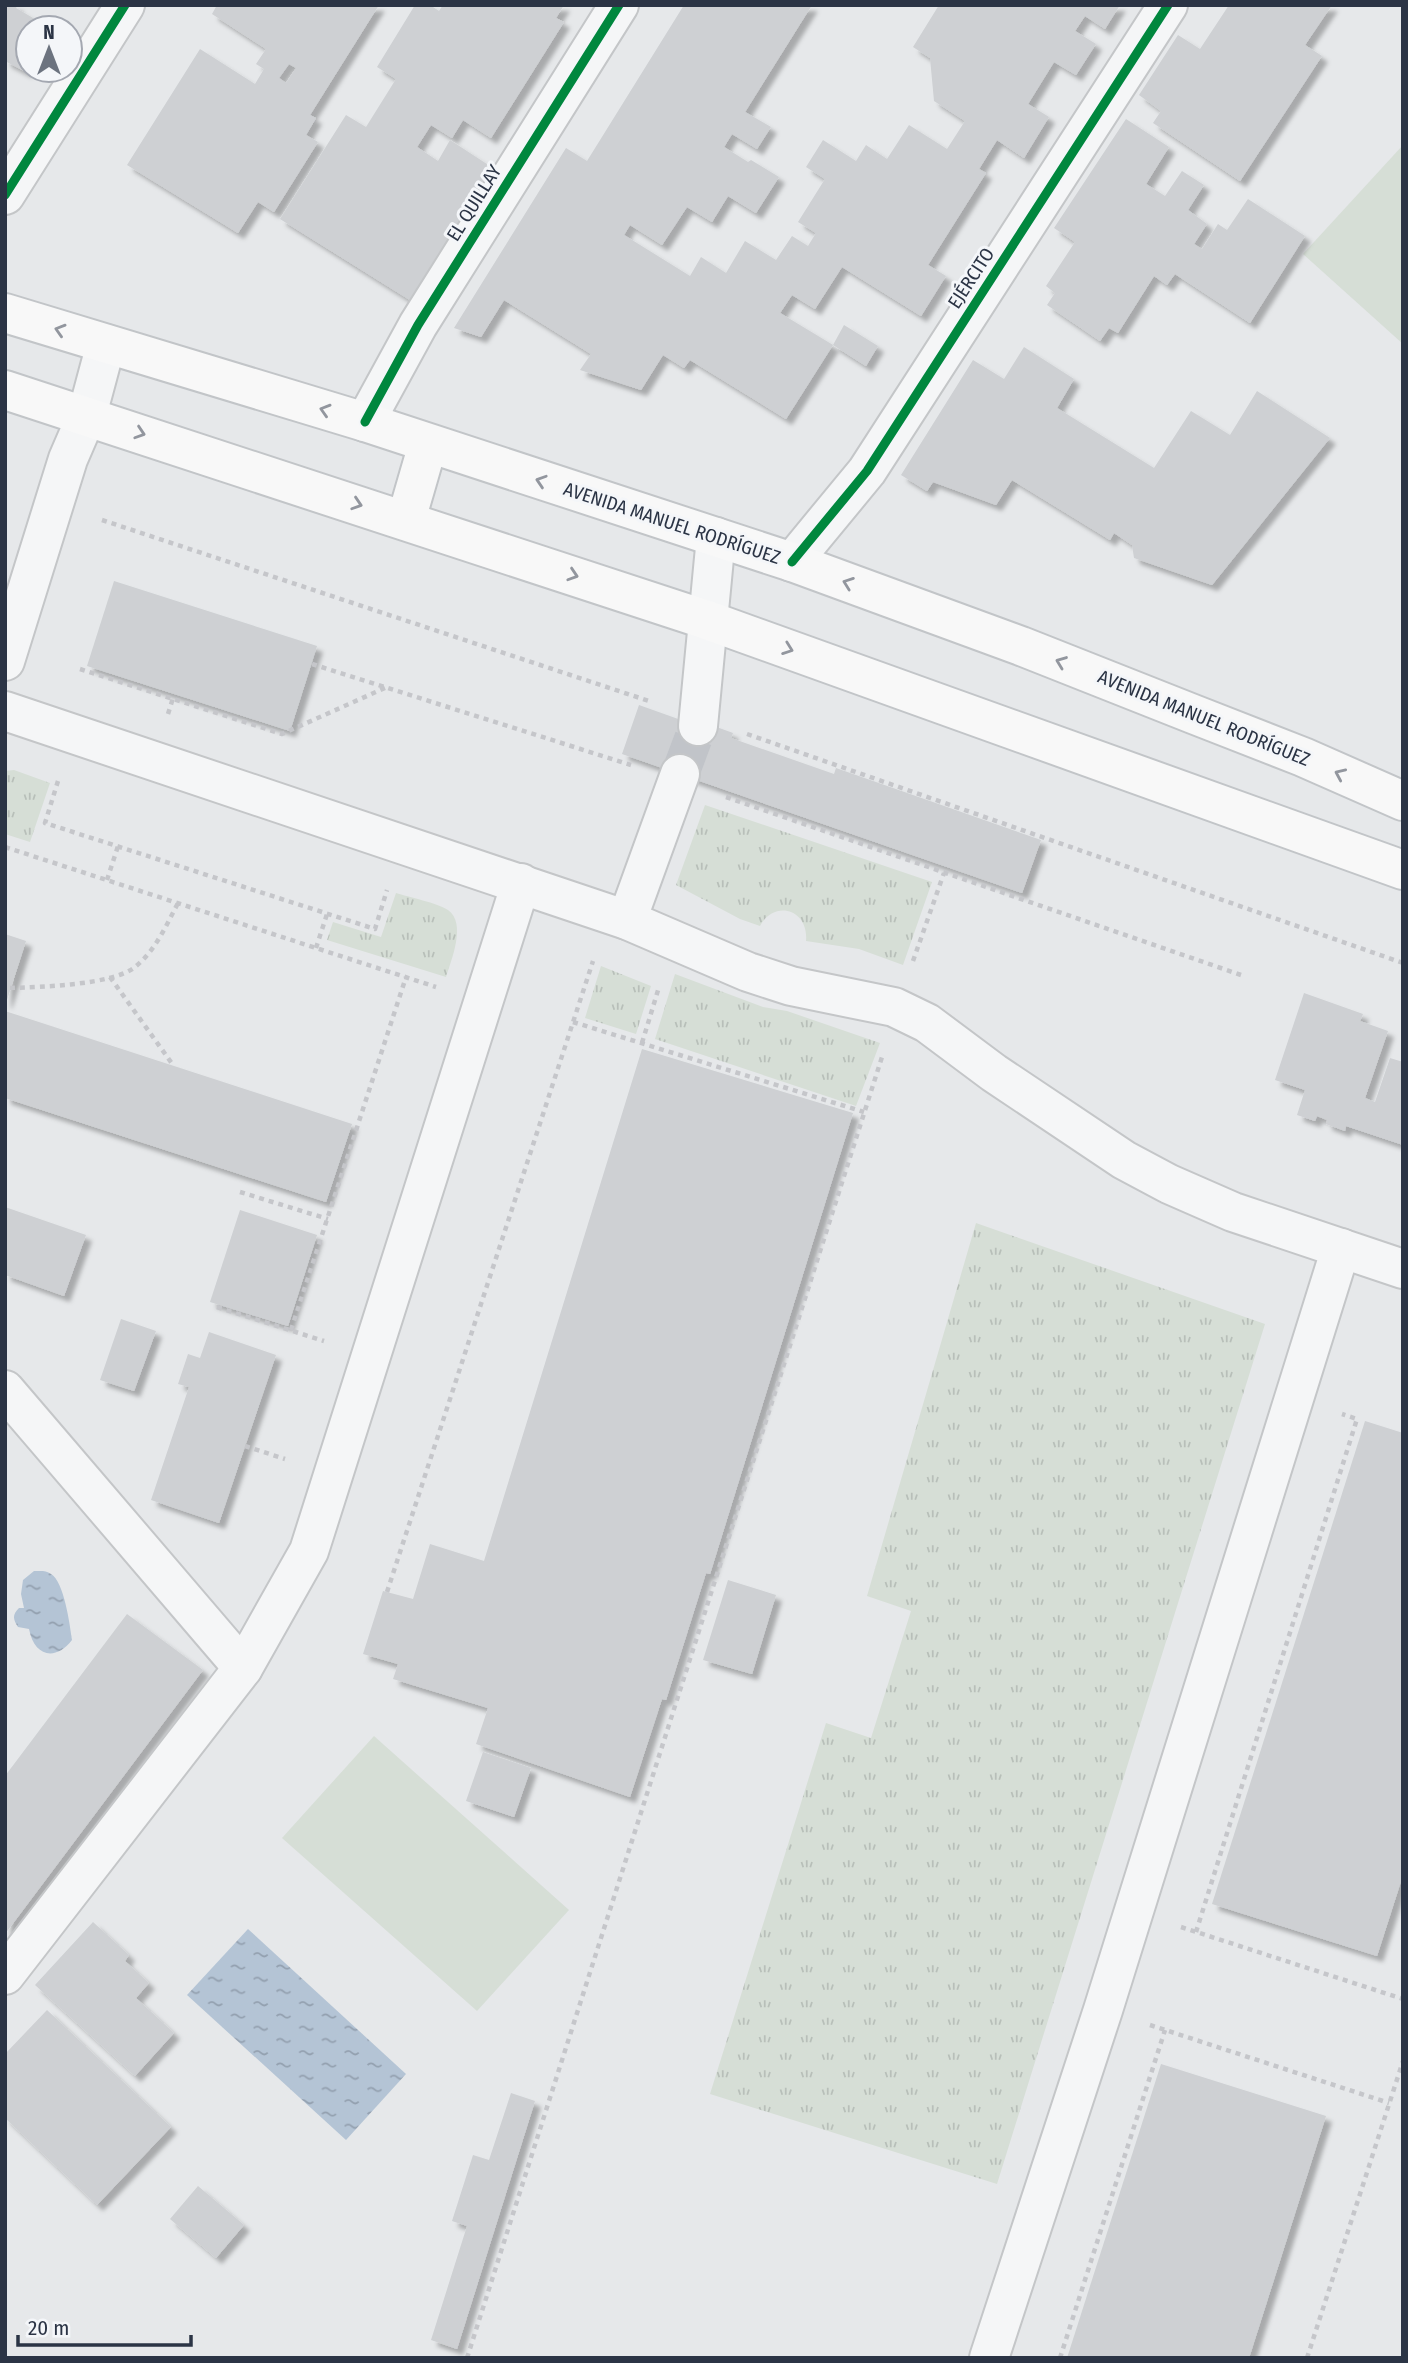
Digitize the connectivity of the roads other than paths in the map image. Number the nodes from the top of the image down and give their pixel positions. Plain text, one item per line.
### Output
1 (125, 5) edge
2 (619, 5) edge
3 (1168, 5) edge
4 (5, 195) edge
5 (5, 313) edge
6 (106, 344) junction
7 (5, 390) edge
8 (87, 415) junction
9 (365, 422) junction
10 (428, 444) junction
11 (406, 520) junction
12 (716, 537) junction
13 (792, 562) junction
14 (707, 620) junction
15 (5, 661) edge
16 (5, 710) edge
17 (698, 726) tunnel mouth
18 (679, 777) tunnel mouth
19 (1403, 802) edge
20 (1403, 870) edge
21 (521, 883) junction
22 (627, 920) junction
23 (1341, 1248) junction
24 (1403, 1269) edge
25 (5, 1390) edge
26 (243, 1668) junction
27 (5, 1975) edge
28 (989, 2358) edge

1 - 4 street
2 - 9 street, EL QUILLAY
3 - 13 street, EJÉRCITO
6 -> 5 main road, AVENIDA MANUEL RODRÍGUEZ
6 - 8 street
9 -> 6 main road, AVENIDA MANUEL RODRÍGUEZ
7 - 8 main road
8 -> 11 main road
8 - 15 street
9 - 10 main road, AVENIDA MANUEL RODRÍGUEZ
10 - 11 main road
12 -> 10 main road, AVENIDA MANUEL RODRÍGUEZ
11 -> 14 main road
12 - 13 main road, AVENIDA MANUEL RODRÍGUEZ
12 - 14 street
19 -> 13 main road, AVENIDA MANUEL RODRÍGUEZ
14 - 17 street
14 -> 20 main road
16 - 21 street
18 - 22 street
21 - 22 street
21 - 26 street
22 - 23 street
23 - 24 street
23 - 28 street
25 - 26 street
26 - 27 street

